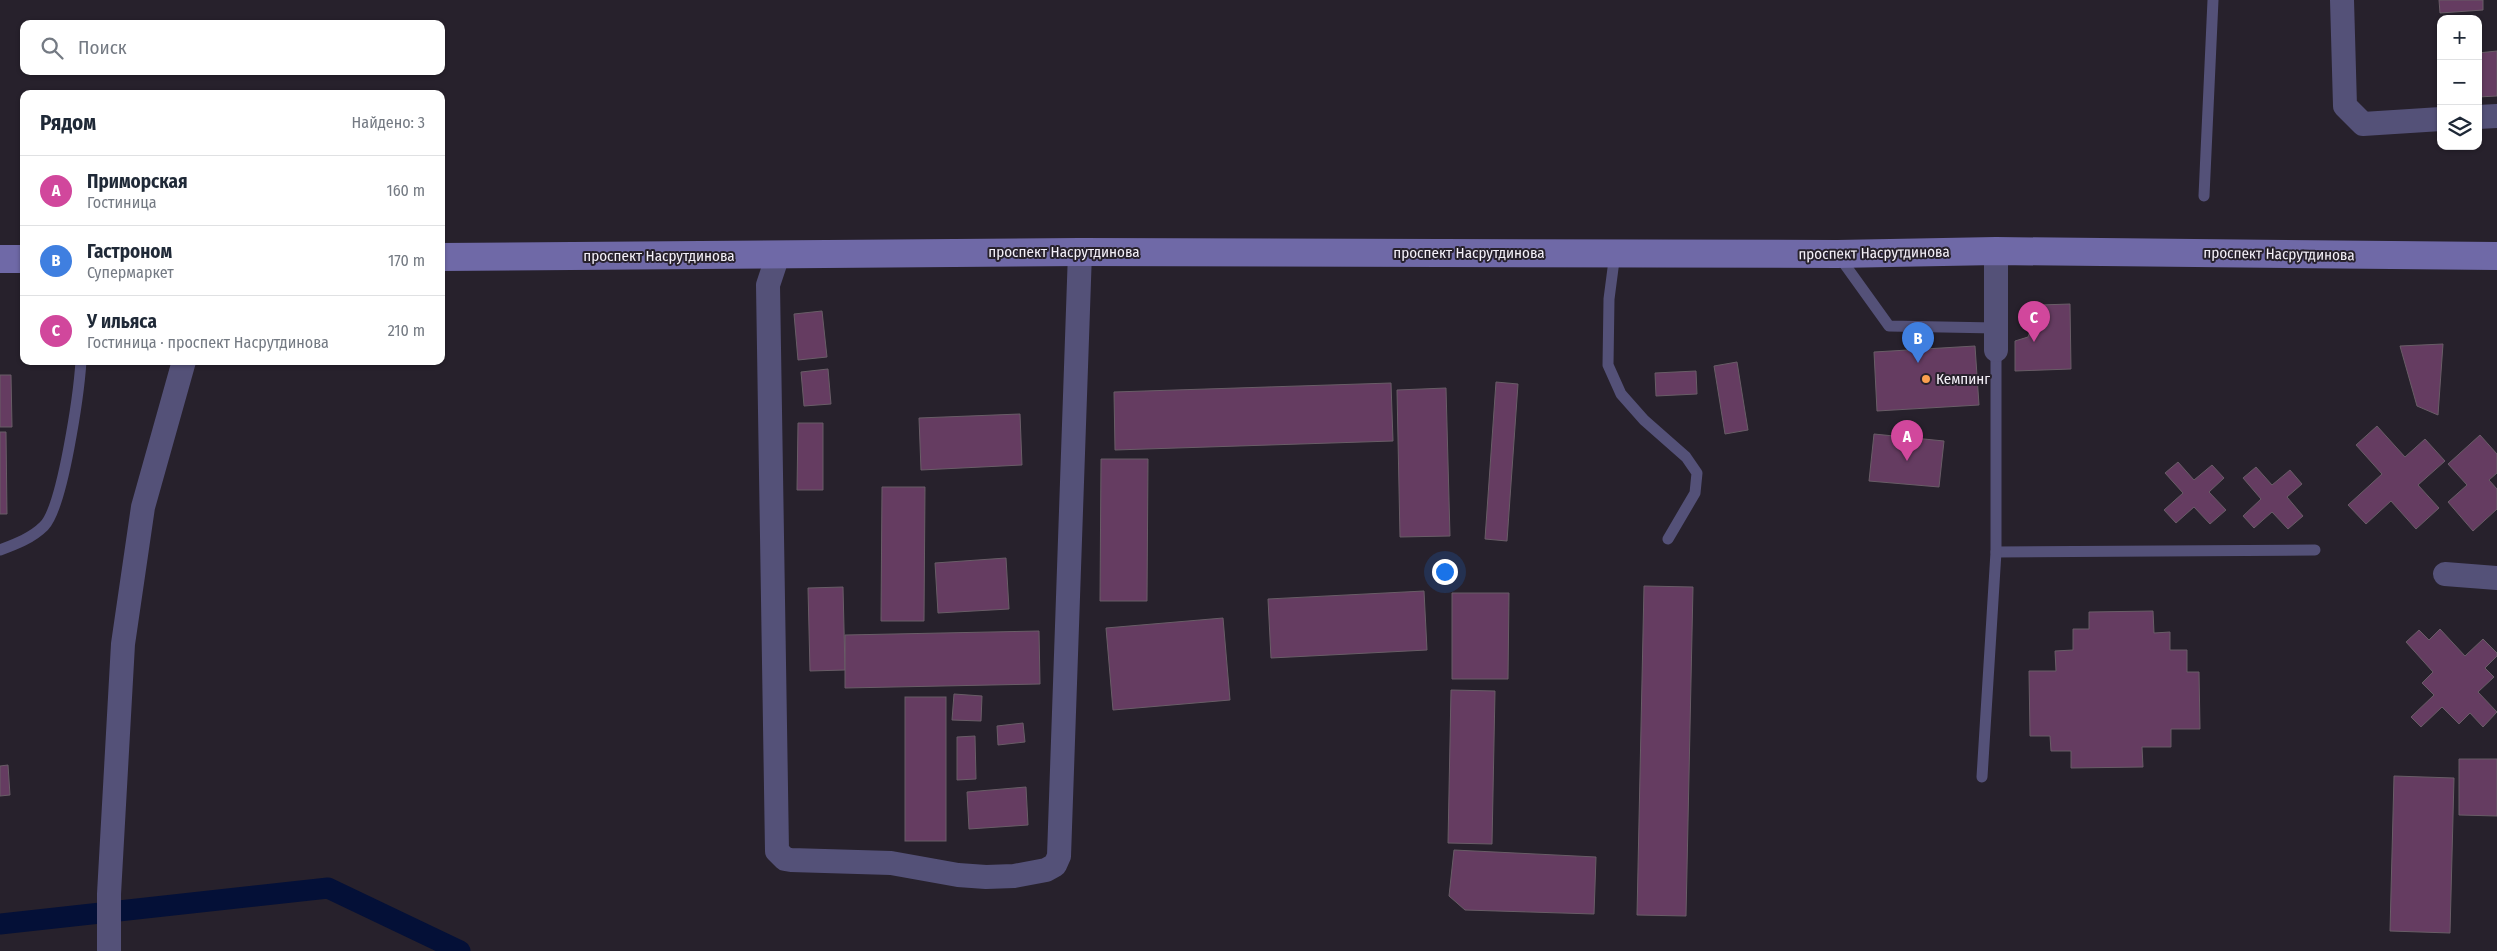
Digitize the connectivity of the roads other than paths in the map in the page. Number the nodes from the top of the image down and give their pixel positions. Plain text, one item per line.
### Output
1 (2213, 0) edge
2 (2342, 0) edge
3 (2497, 116) edge
4 (2482, 117) edge
5 (2437, 119) edge
6 (2204, 196) dead end
7 (1996, 251) junction
8 (1080, 252) junction
9 (1615, 253) junction
10 (1837, 254) junction
11 (778, 255) junction
12 (2497, 256) edge
13 (445, 257) edge
14 (0, 259) edge
15 (20, 259) edge
16 (1996, 339) junction
17 (81, 365) edge
18 (183, 365) edge
19 (1668, 539) dead end
20 (0, 550) edge
21 (2315, 550) dead end
22 (1996, 552) junction
23 (2445, 574) dead end
24 (2497, 578) edge
25 (1982, 777) dead end
26 (109, 951) edge

1 - 6 lane
2 - 5 street
3 - 4 street
7 - 10 main road, проспект Насрутдинова
7 - 12 main road, проспект Насрутдинова
7 - 16 street
8 - 9 main road, проспект Насрутдинова
8 - 11 main road, проспект Насрутдинова
8 - 11 street
9 - 10 main road, проспект Насрутдинова
9 - 19 lane
10 - 16 lane
11 - 13 main road, проспект Насрутдинова
14 - 15 main road
16 - 22 lane
17 - 20 lane
18 - 26 street
21 - 22 lane
22 - 25 lane
23 - 24 street

